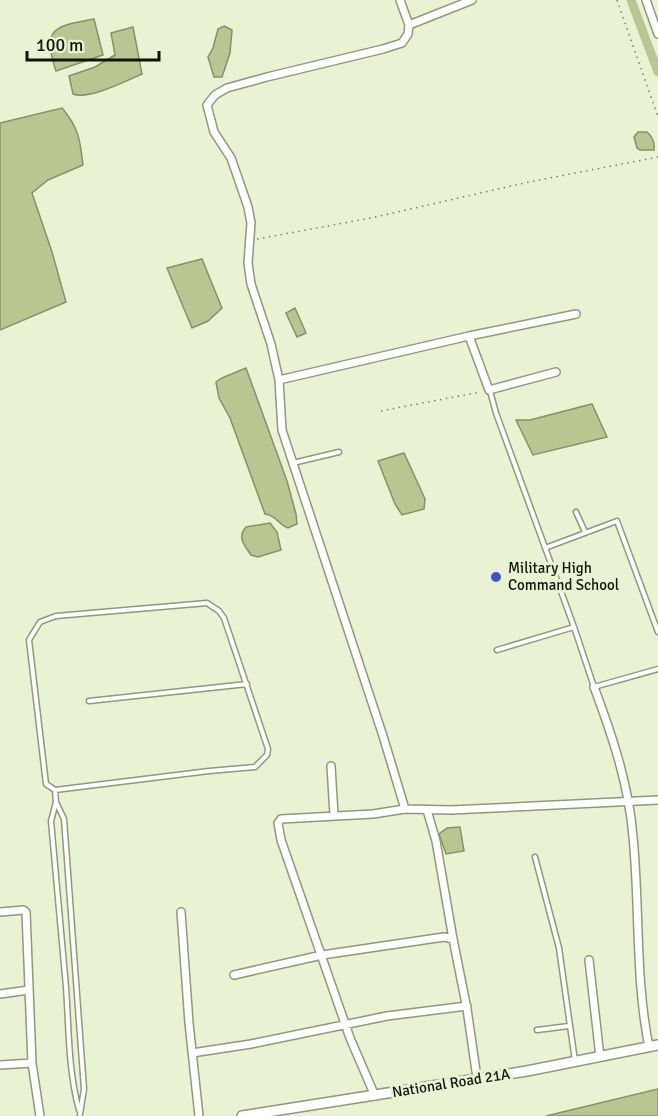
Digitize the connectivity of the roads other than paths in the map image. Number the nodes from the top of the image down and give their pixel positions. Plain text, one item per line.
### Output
1 (400, 0) edge
2 (472, 0) edge
3 (646, 0) edge
4 (410, 25) junction
5 (658, 34) edge
6 (576, 314) dead end
7 (469, 336) junction
8 (556, 372) dead end
9 (279, 380) junction
10 (489, 390) junction
11 (339, 452) dead end
12 (293, 463) junction
13 (576, 512) dead end
14 (585, 532) junction
15 (545, 548) junction
16 (574, 627) junction
17 (658, 632) edge
18 (497, 650) dead end
19 (658, 669) edge
20 (247, 684) junction
21 (594, 687) junction
22 (89, 701) dead end
23 (331, 766) dead end
24 (56, 790) junction
25 (658, 800) edge
26 (629, 801) junction
27 (56, 802) junction
28 (405, 810) junction
29 (427, 810) junction
30 (334, 815) junction
31 (535, 857) dead end
32 (0, 912) edge
33 (181, 912) dead end
34 (453, 939) junction
35 (321, 955) junction
36 (590, 960) dead end
37 (234, 975) dead end
38 (29, 990) junction
39 (0, 994) edge
40 (467, 1006) junction
41 (345, 1024) junction
42 (569, 1026) junction
43 (537, 1030) dead end
44 (653, 1046) edge
45 (192, 1053) junction
46 (600, 1057) junction
47 (575, 1062) junction
48 (32, 1064) junction
49 (0, 1065) edge
50 (477, 1078) junction
51 (375, 1096) junction
52 (80, 1115) edge
53 (40, 1116) edge
54 (199, 1116) edge
55 (242, 1116) edge

1 - 4 street
2 - 4 street
3 - 5 street
4 - 9 street
6 - 7 street
7 - 9 street
7 - 10 street
8 - 10 street
9 - 12 street
10 - 15 lane
11 - 12 lane
12 - 28 street
13 - 14 lane
14 - 15 lane
14 - 17 lane
15 - 16 lane
16 - 18 lane
16 - 21 lane
19 - 21 lane
20 - 22 lane
20 - 24 lane
20 - 24 lane
21 - 26 street
23 - 30 street
24 - 27 lane
25 - 26 street
26 - 29 street
26 - 44 street
27 - 52 lane
27 - 52 lane
28 - 29 street
28 - 30 street
29 - 34 street
30 - 35 street
31 - 42 lane
32 - 38 street
33 - 45 street
34 - 35 street
34 - 40 street
35 - 37 street
35 - 41 street
36 - 46 street
38 - 39 street
38 - 48 street
40 - 41 street
40 - 50 street
41 - 45 street
41 - 51 street
42 - 43 lane
42 - 47 lane
44 - 46 street, National Road 21A
45 - 54 street
46 - 47 street, National Road 21A
47 - 50 street, National Road 21A
48 - 49 street
48 - 53 street
50 - 51 street, National Road 21A
51 - 55 street, National Road 21A

